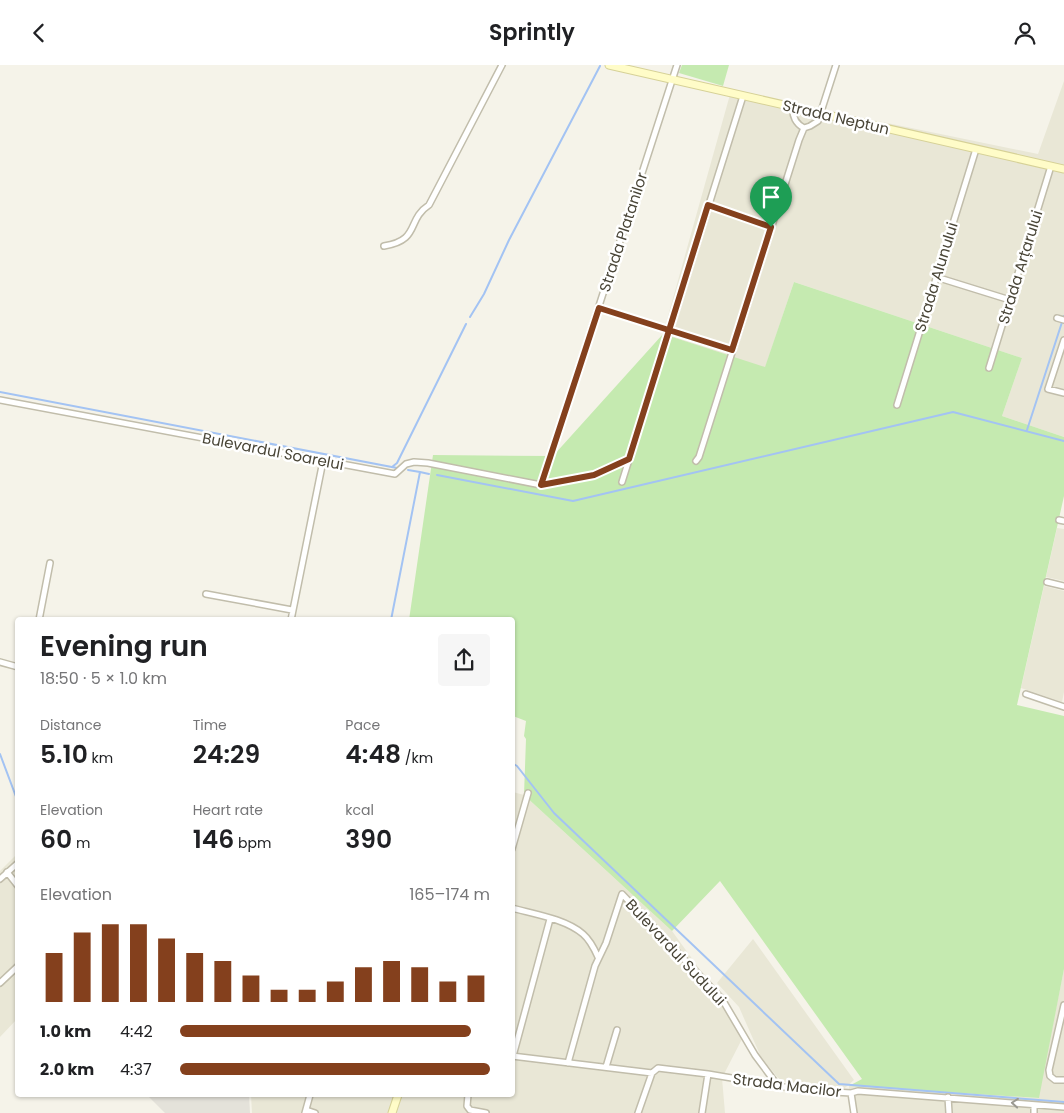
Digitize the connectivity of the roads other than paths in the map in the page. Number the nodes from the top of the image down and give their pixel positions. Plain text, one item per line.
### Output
1 (502, 65) edge
2 (609, 65) edge
3 (677, 65) edge
4 (836, 65) edge
5 (672, 79) junction
6 (743, 96) junction
7 (793, 107) junction
8 (821, 114) junction
9 (804, 128) junction
10 (976, 149) junction
11 (1051, 166) junction
12 (1064, 169) edge
13 (708, 205) junction
14 (771, 227) junction
15 (384, 246) dead end
16 (936, 277) junction
17 (1010, 299) junction
18 (599, 308) junction
19 (670, 330) junction
20 (1064, 340) edge
21 (732, 350) junction
22 (988, 368) dead end
23 (1064, 393) edge
24 (0, 400) edge
25 (896, 405) dead end
26 (629, 459) junction
27 (323, 461) junction
28 (696, 461) dead end
29 (622, 482) dead end
30 (541, 485) junction
31 (50, 563) dead end
32 (1047, 582) dead end
33 (1064, 586) edge
34 (206, 594) dead end
35 (292, 610) junction
36 (40, 617) edge
37 (291, 617) edge
38 (0, 662) edge
39 (15, 666) edge
40 (1026, 694) dead end
41 (1064, 707) edge
42 (528, 793) dead end
43 (515, 838) edge
44 (15, 865) edge
45 (7, 872) junction
46 (0, 879) edge
47 (15, 882) edge
48 (515, 909) edge
49 (550, 919) junction
50 (598, 957) junction
51 (15, 969) edge
52 (0, 983) edge
53 (1064, 1005) edge
54 (617, 1030) dead end
55 (515, 1049) edge
56 (515, 1056) edge
57 (568, 1063) junction
58 (606, 1067) junction
59 (652, 1073) junction
60 (708, 1074) junction
61 (1064, 1081) edge
62 (778, 1086) junction
63 (851, 1093) junction
64 (309, 1097) edge
65 (397, 1097) edge
66 (468, 1097) edge
67 (948, 1097) junction
68 (1034, 1105) junction
69 (1064, 1107) edge
70 (305, 1112) edge
71 (315, 1113) edge
72 (392, 1113) edge
73 (486, 1113) edge
74 (638, 1113) edge
75 (702, 1113) edge
76 (854, 1113) edge
77 (950, 1113) edge
78 (1034, 1113) edge

1 - 15 street
2 - 5 street, Strada Neptun
3 - 5 street, Strada Platanilor
4 - 8 street
5 - 6 street, Strada Neptun
5 - 18 street, Strada Platanilor
6 - 7 street, Strada Neptun
6 - 13 street
7 - 8 street, Strada Neptun
7 - 9 street
8 - 9 street
8 - 10 street, Strada Neptun
9 - 14 street
10 - 11 street, Strada Neptun
10 - 16 street, Strada Alunului
11 - 12 street, Strada Neptun
11 - 17 street, Strada Arțarului
13 - 14 street
13 - 19 street
14 - 21 street
16 - 17 street
16 - 25 street, Strada Alunului
17 - 22 street, Strada Arțarului
18 - 19 street
18 - 30 street, Strada Platanilor
19 - 21 street
19 - 26 street
20 - 23 street
21 - 28 street
24 - 27 street, Bulevardul Soarelui
26 - 29 street
26 - 30 street
27 - 30 street, Bulevardul Soarelui
27 - 35 street
31 - 36 street
32 - 33 street
34 - 35 street
35 - 37 street
38 - 39 street
40 - 41 street
42 - 43 street
44 - 45 street
45 - 46 street
45 - 47 street
48 - 49 street
49 - 50 street
49 - 55 street
50 - 57 street
50 - 62 street, Bulevardul Sudului
51 - 52 street
53 - 61 street
54 - 58 street
56 - 57 street, Strada Macilor
57 - 58 street, Strada Macilor
58 - 59 street, Strada Macilor
59 - 60 street, Strada Macilor
59 - 74 street
60 - 62 street, Strada Macilor
60 - 75 street
62 - 63 street, Strada Macilor
63 - 67 street, Strada Macilor
63 - 76 street
64 - 70 street
65 - 72 street
66 - 73 street
68 -> 67 street, Strada Macilor
67 - 77 street
68 - 69 street, Strada Macilor
68 - 78 street
70 - 71 street

